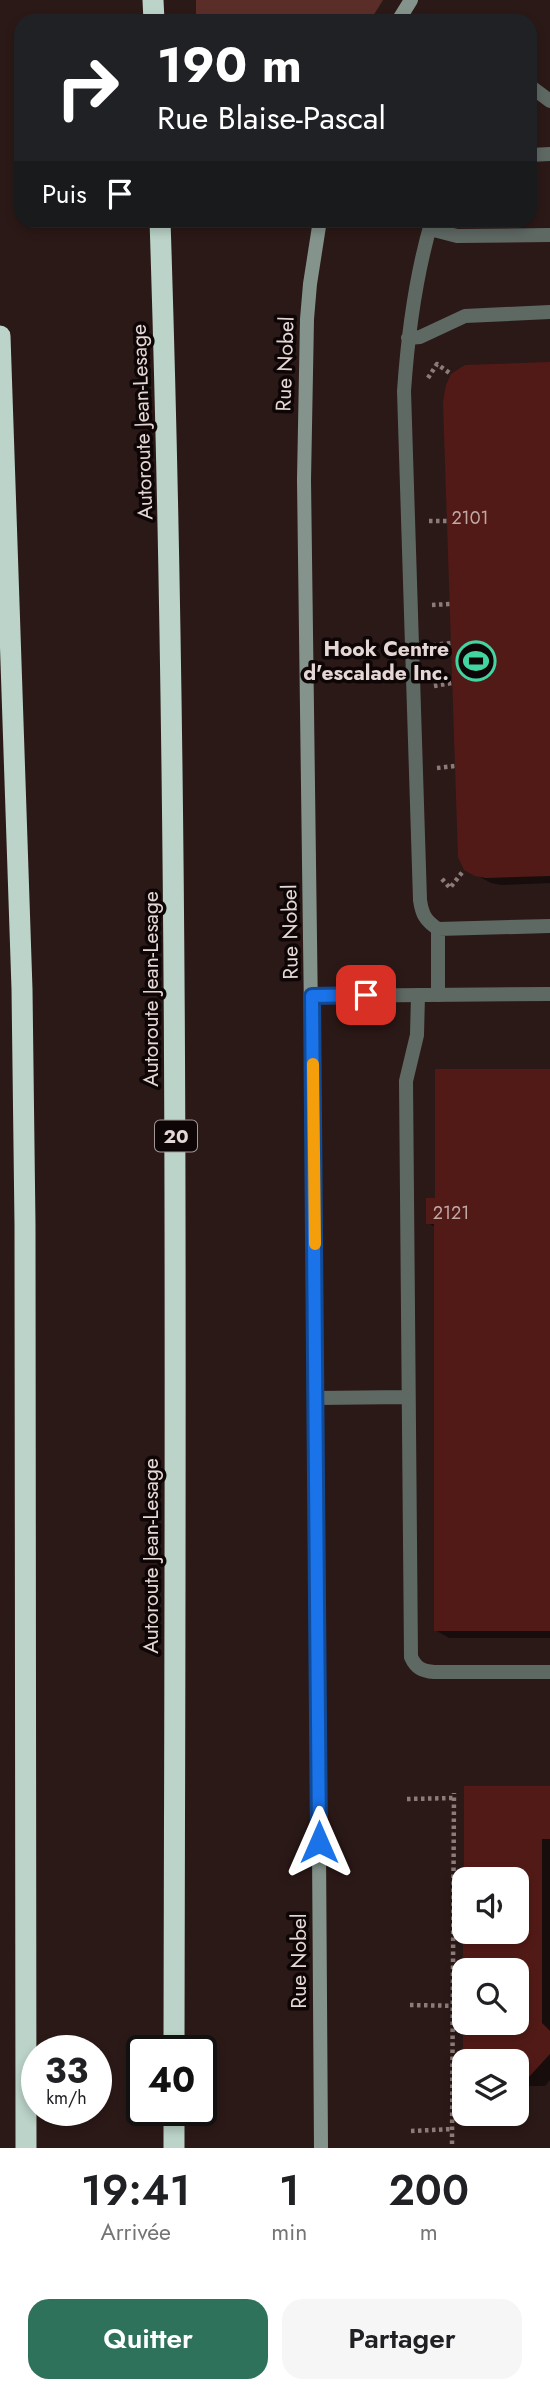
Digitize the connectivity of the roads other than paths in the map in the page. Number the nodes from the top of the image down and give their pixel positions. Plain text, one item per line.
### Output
1 (160, 228) edge
2 (319, 228) edge
3 (430, 228) edge
4 (438, 228) edge
5 (550, 235) edge
6 (550, 312) edge
7 (0, 336) edge
8 (408, 338) junction
9 (550, 926) edge
10 (438, 929) junction
11 (550, 994) edge
12 (418, 995) junction
13 (438, 995) junction
14 (312, 996) junction
15 (408, 1397) junction
16 (316, 1398) junction
17 (550, 1672) edge
18 (174, 2035) edge
19 (174, 2126) edge
20 (26, 2148) edge
21 (174, 2148) edge
22 (321, 2148) edge

1 - 18 highway, Autoroute Jean-Lesage / 20
2 - 14 street, Rue Nobel
3 - 8 street
4 - 5 street
6 - 8 street
7 - 20 highway
8 - 10 street
9 - 10 street
10 - 13 street
11 - 13 street
12 - 13 street
12 - 14 street
12 - 15 street
14 - 16 street, Rue Nobel
15 - 16 street
15 - 17 street
16 - 22 street, Rue Nobel
19 - 21 highway

